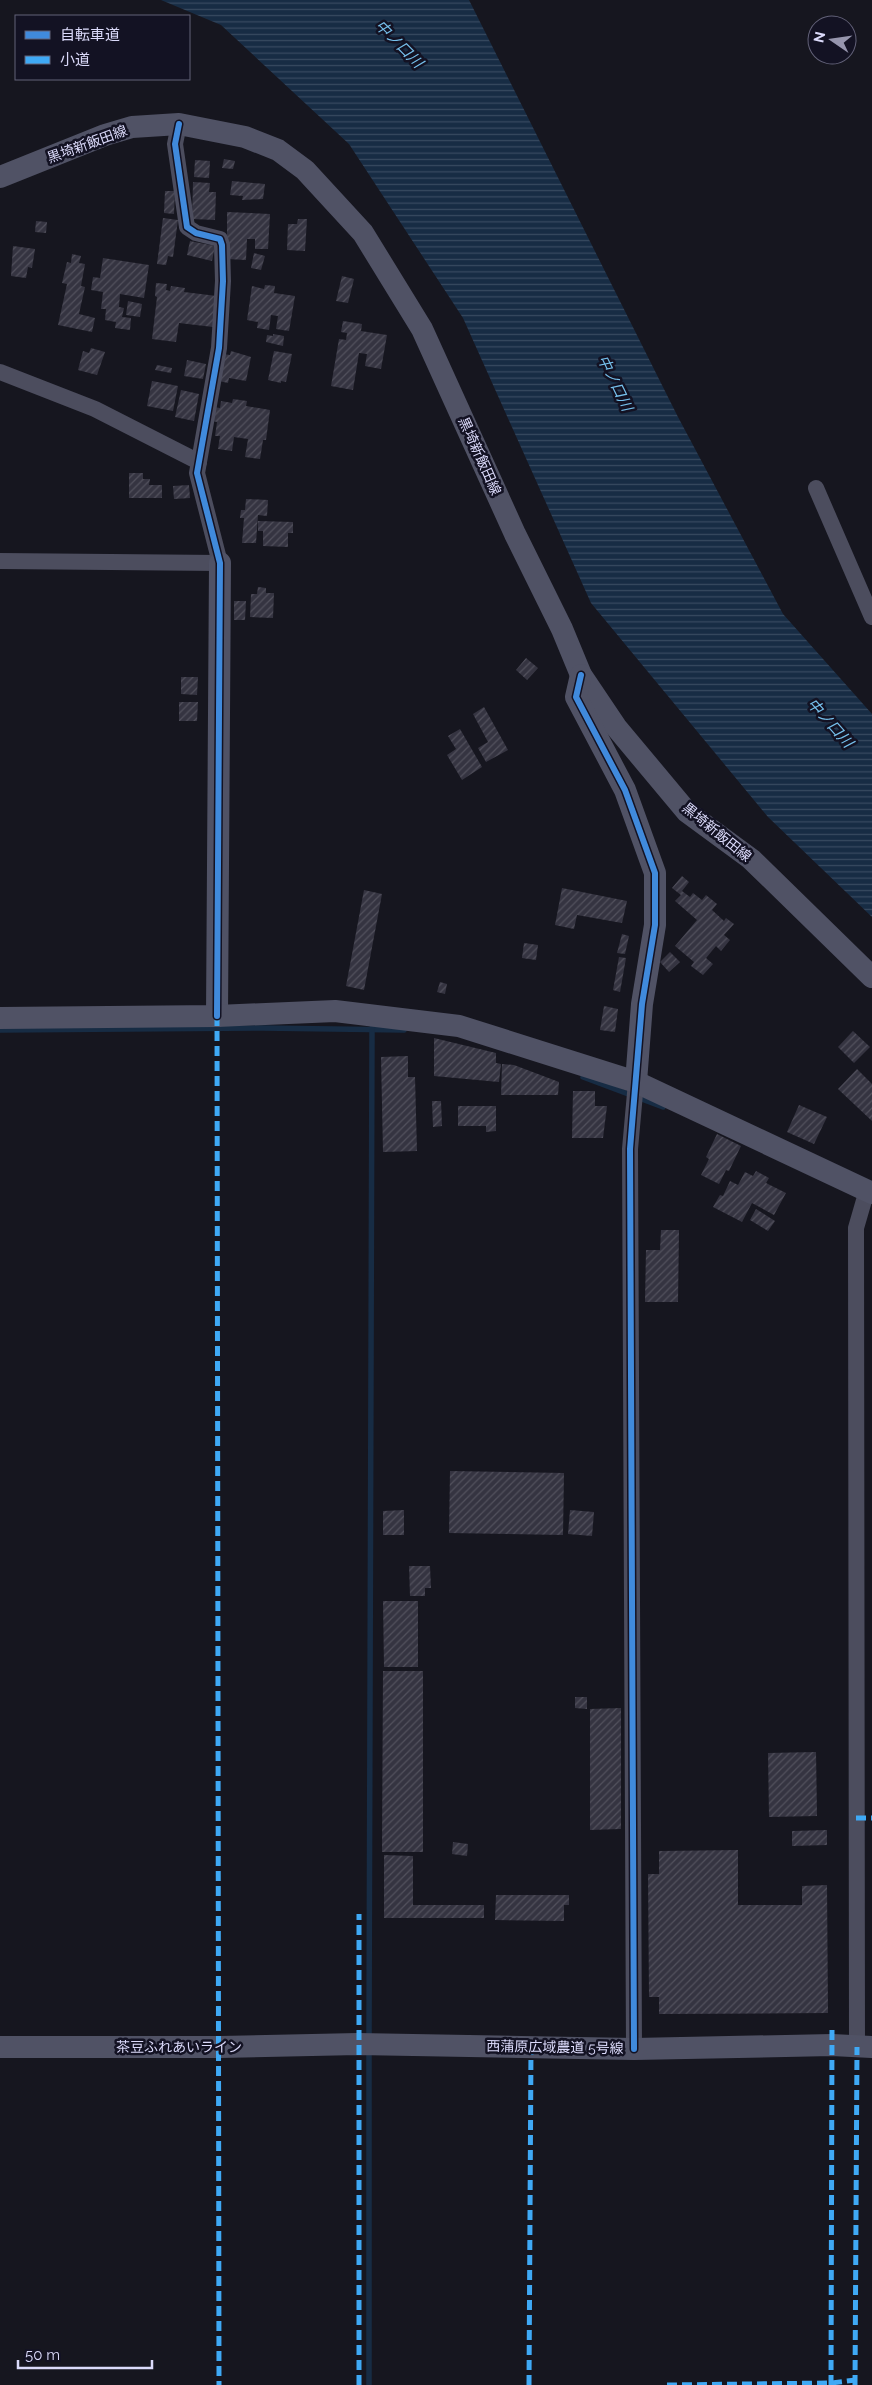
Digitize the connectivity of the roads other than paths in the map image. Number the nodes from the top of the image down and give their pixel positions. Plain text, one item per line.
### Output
1 (179, 124) junction
2 (0, 178) edge
3 (0, 372) edge
4 (199, 462) junction
5 (816, 488) dead end
6 (0, 561) edge
7 (220, 563) junction
8 (872, 618) edge
9 (581, 674) junction
10 (872, 977) edge
11 (217, 1016) junction
12 (0, 1018) edge
13 (636, 1082) junction
14 (870, 1191) edge
15 (358, 2044) joint
16 (0, 2047) edge
17 (864, 2047) edge
18 (634, 2049) junction

1 - 2 street, 黒埼新飯田線
1 - 4 street
1 - 9 street, 黒埼新飯田線
3 - 4 street
4 - 7 street
5 - 8 street
6 - 7 street
7 - 11 street
9 - 10 street, 黒埼新飯田線
9 - 13 street
11 - 12 street
11 - 13 street
13 - 14 street
13 - 18 street
14 - 17 street
15 - 16 street, 茶豆ふれあいライン
15 - 18 street, 西蒲原広域農道 5号線
17 - 18 street, 西蒲原広域農道 5号線

